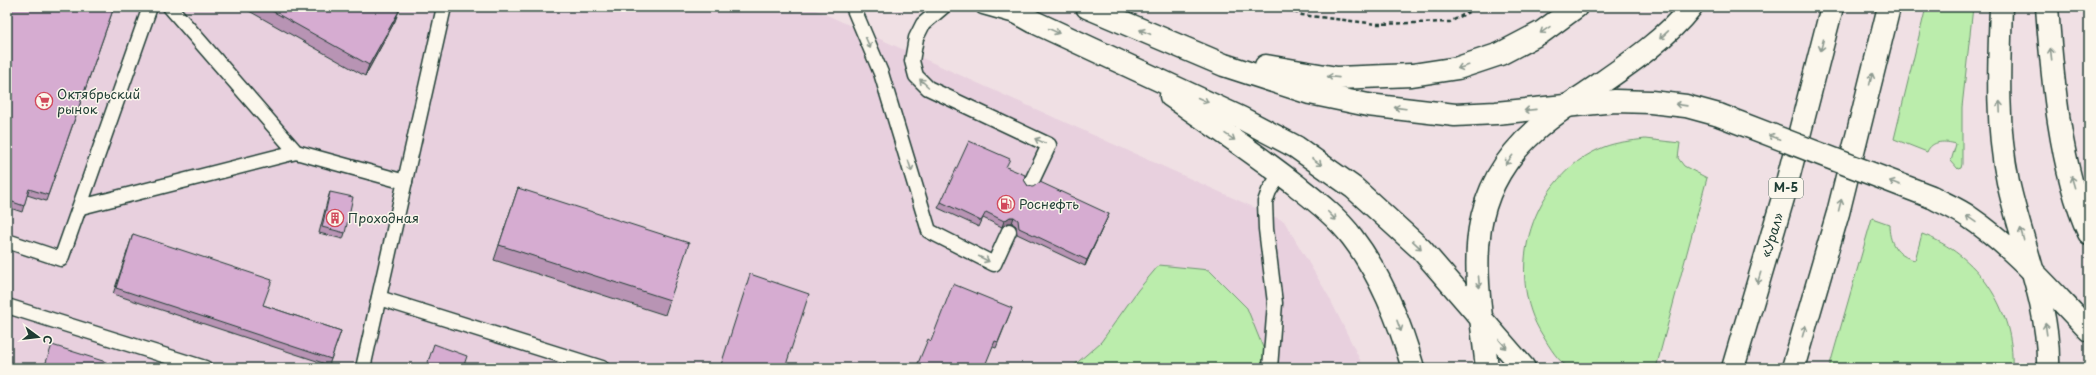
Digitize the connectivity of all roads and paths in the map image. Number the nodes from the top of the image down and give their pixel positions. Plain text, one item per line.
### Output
1 (150, 7) edge
2 (170, 7) edge
3 (444, 7) edge
4 (852, 7) edge
5 (943, 7) edge
6 (983, 7) edge
7 (1007, 7) edge
8 (1087, 7) edge
9 (1281, 7) edge
10 (1478, 7) edge
11 (1576, 7) edge
12 (1691, 7) edge
13 (1832, 7) edge
14 (1889, 7) edge
15 (2001, 7) edge
16 (2046, 7) edge
17 (1034, 22) junction
18 (1180, 47) junction
19 (1117, 60) junction
20 (1568, 105) junction
21 (296, 152) junction
22 (1281, 173) junction
23 (405, 182) junction
24 (1030, 185) edge
25 (81, 208) junction
26 (1009, 231) dead end
27 (2089, 233) edge
28 (7, 241) edge
29 (2032, 272) junction
30 (379, 298) junction
31 (7, 306) edge
32 (1482, 320) junction
33 (2089, 330) edge
34 (205, 368) edge
35 (363, 368) edge
36 (602, 368) edge
37 (1270, 368) edge
38 (1413, 368) edge
39 (1488, 368) edge
40 (1524, 368) edge
41 (1733, 368) edge
42 (1793, 368) edge
43 (2048, 368) edge

1 - 25 lane
2 - 21 lane
3 - 23 lane
4 -> 26 lane
24 -> 5 lane
6 - 17 lane
7 - 17 main road
18 -> 8 main road
9 - 10 path
11 -> 18 main road
12 -> 20 main road
13 -> 41 main road, «Урал» / М-5
42 -> 14 main road
29 -> 15 main road
27 -> 16 main road
17 -> 19 main road
20 -> 18 main road
19 -> 22 main road
19 -> 32 main road
29 -> 20 main road, bridge
20 -> 32 main road
21 - 23 lane
21 - 25 lane
22 - 37 lane
22 -> 38 main road
23 - 30 lane
25 - 28 lane
29 - 33 main road
43 -> 29 main road
30 - 35 lane
30 - 36 lane
31 - 34 lane
32 - 39 main road
32 -> 40 main road

